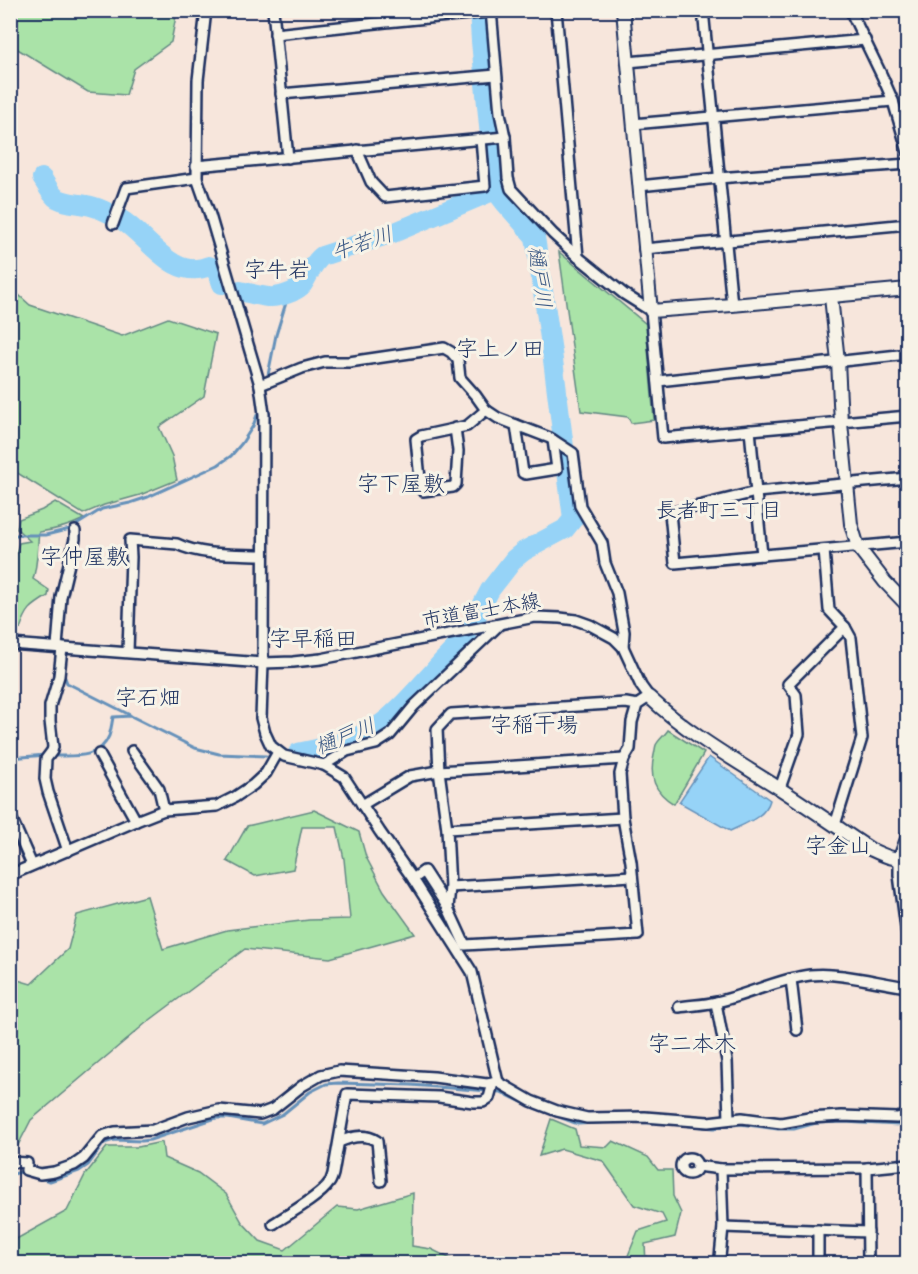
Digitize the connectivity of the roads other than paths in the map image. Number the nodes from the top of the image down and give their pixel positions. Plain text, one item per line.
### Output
1 (206, 10) edge
2 (273, 10) edge
3 (511, 10) edge
4 (556, 10) edge
5 (623, 10) edge
6 (702, 10) edge
7 (850, 10) edge
8 (491, 12) edge
9 (275, 34) junction
10 (865, 40) junction
11 (708, 54) junction
12 (628, 62) junction
13 (496, 75) junction
14 (281, 94) junction
15 (892, 101) junction
16 (713, 118) junction
17 (633, 124) junction
18 (505, 137) junction
19 (482, 139) junction
20 (357, 150) junction
21 (908, 152) edge
22 (288, 158) junction
23 (908, 164) edge
24 (196, 166) junction
25 (197, 178) junction
26 (718, 178) junction
27 (639, 186) junction
28 (908, 224) edge
29 (113, 225) dead end
30 (725, 242) junction
31 (644, 249) junction
32 (578, 257) junction
33 (908, 289) edge
34 (831, 297) junction
35 (732, 305) junction
36 (651, 311) junction
37 (908, 354) edge
38 (838, 361) junction
39 (658, 381) junction
40 (261, 386) junction
41 (486, 410) junction
42 (908, 416) edge
43 (841, 423) junction
44 (516, 425) junction
45 (455, 428) junction
46 (750, 430) junction
47 (556, 442) junction
48 (908, 478) edge
49 (847, 484) junction
50 (756, 492) junction
51 (75, 531) dead end
52 (908, 542) edge
53 (858, 547) junction
54 (824, 550) junction
55 (263, 555) junction
56 (762, 555) junction
57 (908, 606) edge
58 (499, 625) junction
59 (845, 627) junction
60 (10, 644) edge
61 (59, 647) junction
62 (623, 647) junction
63 (128, 652) junction
64 (263, 663) junction
65 (649, 697) junction
66 (637, 705) junction
67 (132, 751) dead end
68 (278, 752) junction
69 (99, 754) dead end
70 (624, 759) junction
71 (324, 765) junction
72 (439, 771) junction
73 (780, 788) junction
74 (362, 805) junction
75 (164, 810) junction
76 (10, 815) edge
77 (623, 818) junction
78 (136, 820) junction
79 (835, 825) junction
80 (447, 830) junction
81 (908, 836) edge
82 (68, 850) junction
83 (903, 860) edge
84 (32, 865) junction
85 (10, 875) edge
86 (632, 876) junction
87 (413, 879) junction
88 (450, 887) junction
89 (448, 908) junction
90 (907, 937) edge
91 (791, 980) junction
92 (908, 987) edge
93 (716, 1003) junction
94 (679, 1006) dead end
95 (797, 1030) dead end
96 (495, 1083) junction
97 (908, 1116) edge
98 (729, 1119) junction
99 (339, 1142) junction
100 (10, 1162) edge
101 (908, 1164) edge
102 (697, 1166) dead end
103 (867, 1168) junction
104 (721, 1169) junction
105 (381, 1181) dead end
106 (273, 1224) dead end
107 (723, 1227) junction
108 (818, 1230) junction
109 (868, 1232) junction
110 (723, 1263) edge
111 (818, 1263) edge
112 (868, 1263) edge

1 - 24 street
2 - 9 street
3 - 8 street
4 - 32 street
5 - 12 street
6 - 11 street
7 - 10 street
8 - 9 street
8 - 13 street
9 - 14 street
10 - 11 street
10 - 15 street
11 - 12 street
11 - 16 street
12 - 17 street
13 - 14 street
13 - 18 street
14 - 22 street
15 - 16 street
15 - 21 street
16 - 17 street
16 - 26 street
17 - 27 street
18 - 19 street
18 - 32 street
19 - 20 street
19 - 20 street
20 - 22 street
22 - 24 street
23 - 26 street
24 - 25 street
25 - 29 street
25 - 40 street
26 - 27 street
26 - 30 street
27 - 31 street
28 - 30 street
30 - 31 street
30 - 35 street
31 - 36 street
32 - 36 street
33 - 34 street
34 - 35 street
34 - 38 street
35 - 36 street
36 - 39 street
37 - 38 street
38 - 39 street
38 - 43 street
39 - 46 street
40 - 41 street
40 - 55 street
41 - 44 street
41 - 45 street
42 - 43 street
43 - 46 street
43 - 49 street
44 - 47 street
44 - 47 street
45 - 45 street
46 - 50 street
47 - 62 street
48 - 49 street
49 - 50 street
49 - 53 street
50 - 56 street
50 - 56 street
51 - 61 street
52 - 53 street
53 - 54 street
53 - 57 street
54 - 56 street
54 - 59 street
55 - 63 street
55 - 64 street
58 - 62 street, 市道富士本線
58 - 64 street, 市道富士本線
58 - 71 street
59 - 73 street
59 - 79 street
60 - 61 street, 市道富士本線
61 - 63 street, 市道富士本線
61 - 82 street
62 - 65 street, 市道富士本線
63 - 64 street, 市道富士本線
64 - 68 street
65 - 66 street
65 - 73 street, 市道富士本線
66 - 70 street
66 - 72 street
67 - 75 street
68 - 71 street
68 - 75 street
69 - 78 street
70 - 72 street
70 - 77 street
71 - 74 street
72 - 74 street
72 - 80 street
73 - 79 street, 市道富士本線
74 - 87 street
75 - 78 street
76 - 84 street
77 - 80 street
77 - 86 street
78 - 82 street
79 - 83 street, 市道富士本線
80 - 88 street
81 - 83 street
82 - 84 street
83 - 90 street
84 - 85 street
86 - 88 street
86 - 89 street
87 - 89 street
87 - 96 street
88 - 89 street
91 - 92 street
91 - 93 street
91 - 95 street
93 - 94 street
93 - 98 street
96 - 98 street
96 - 99 street
96 - 100 street
97 - 98 street
99 - 105 street
99 - 106 street
101 - 103 street
102 - 104 street
103 - 104 street
103 - 109 street
104 - 107 street
107 - 108 street
107 - 110 street
108 - 109 street
108 - 111 street
109 - 112 street

